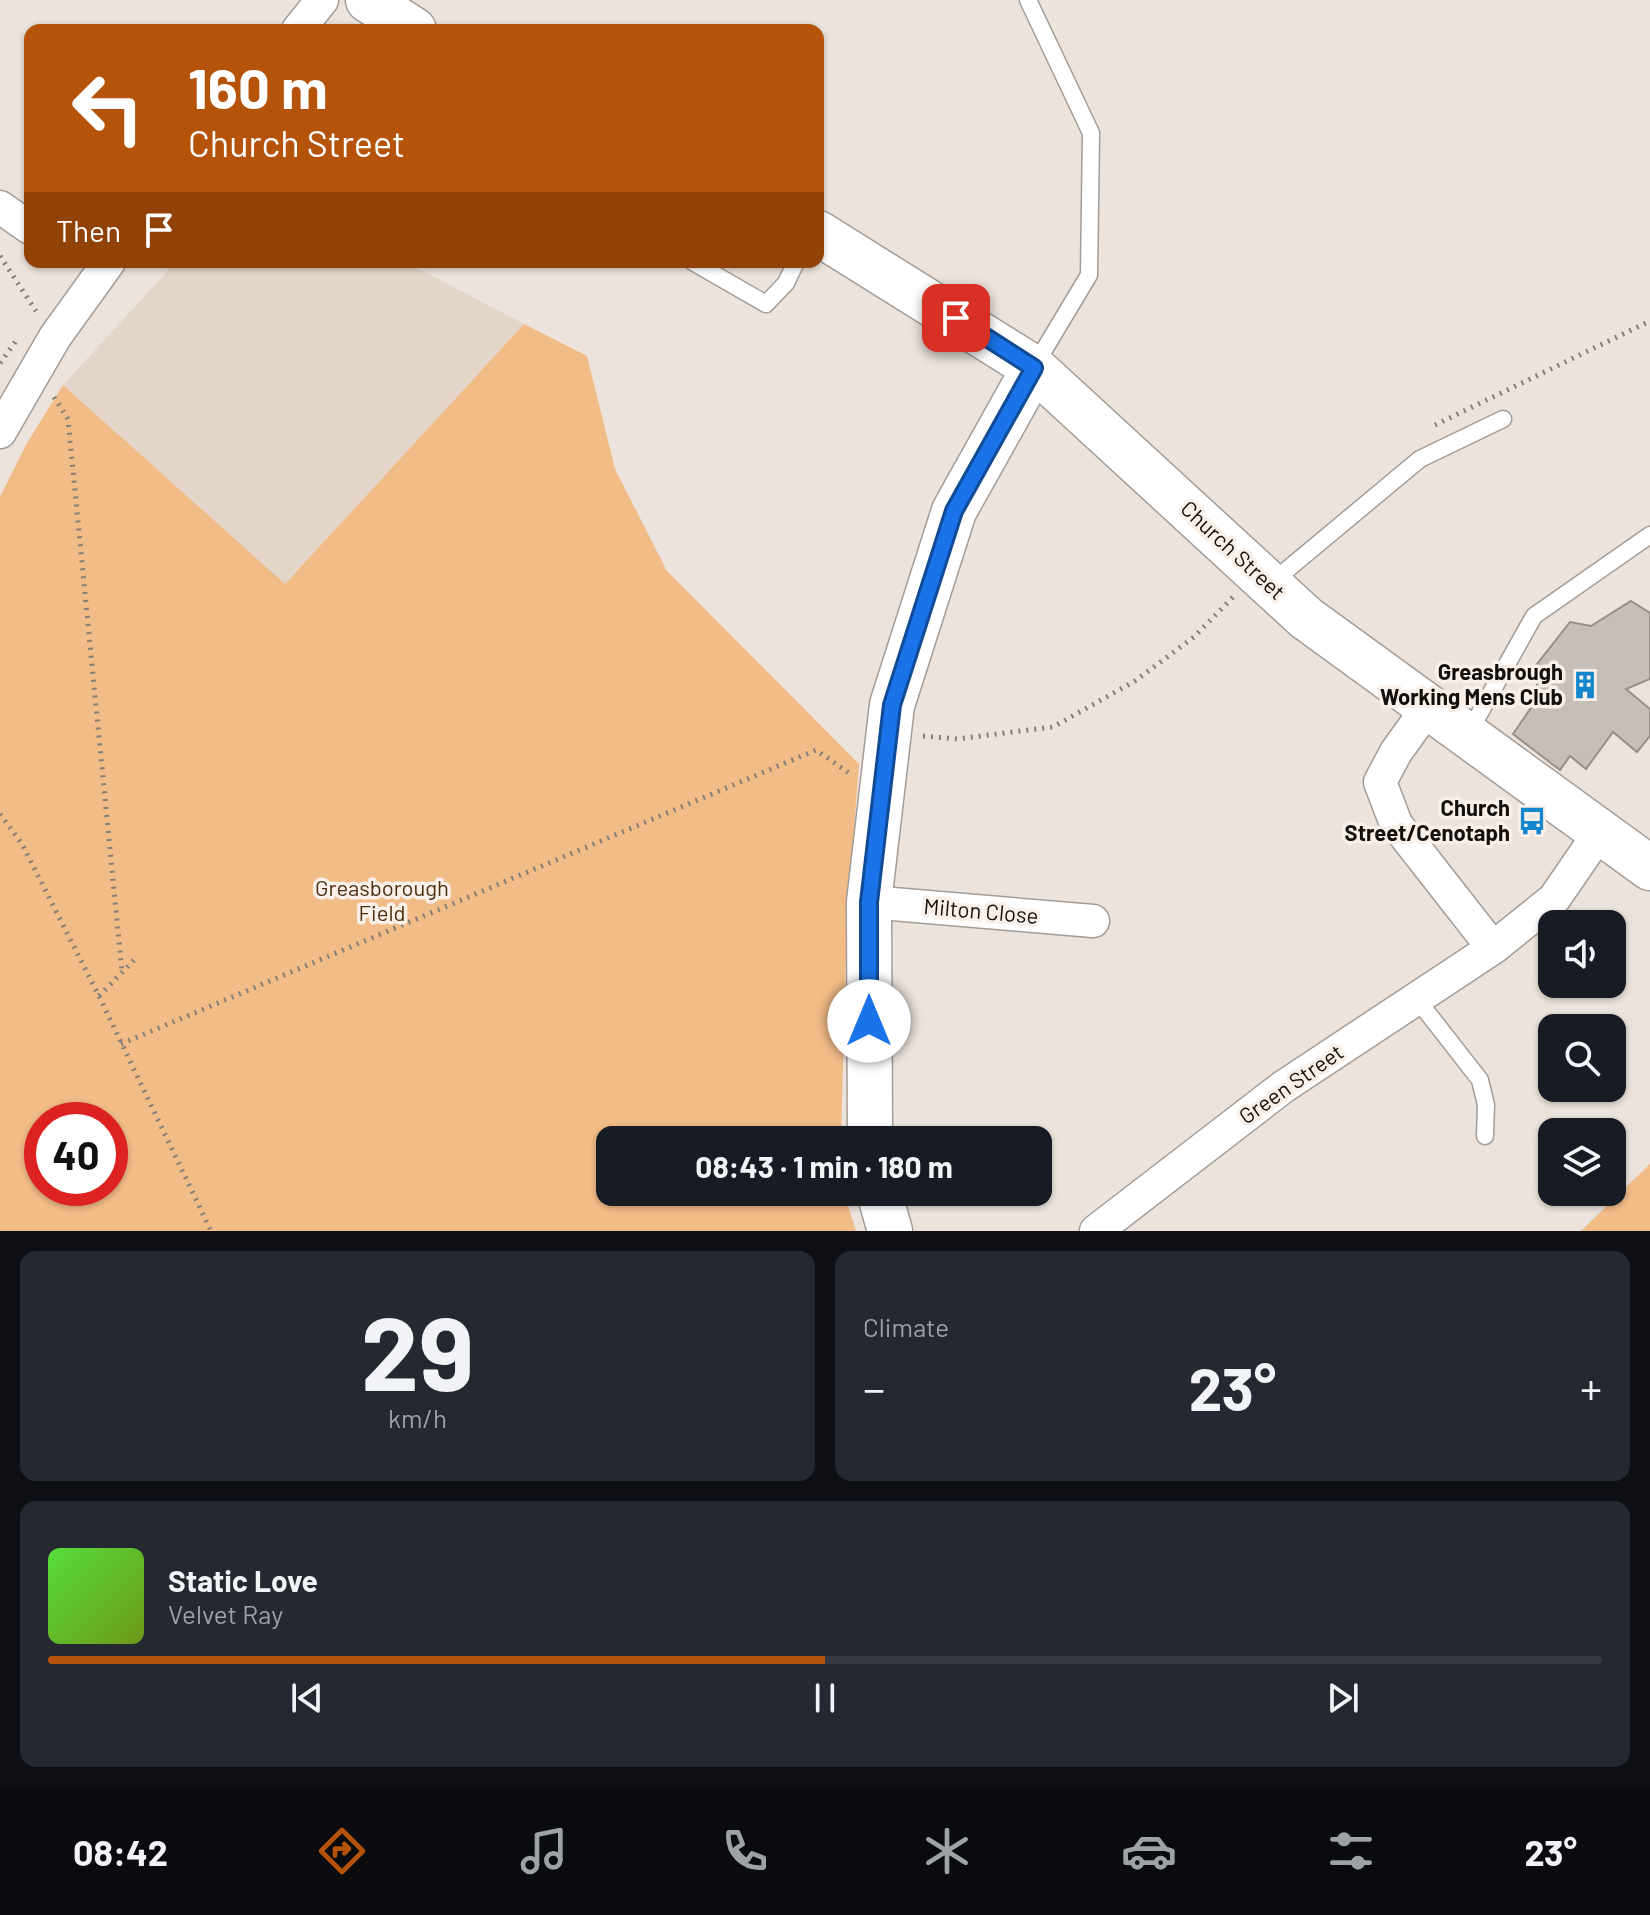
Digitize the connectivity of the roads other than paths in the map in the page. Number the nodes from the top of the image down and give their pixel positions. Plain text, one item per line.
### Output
1 (322, 0) edge
2 (368, 0) edge
3 (1028, 0) edge
4 (303, 24) edge
5 (405, 24) edge
6 (0, 207) edge
7 (24, 224) edge
8 (824, 237) edge
9 (95, 268) edge
10 (703, 268) edge
11 (793, 268) edge
12 (1034, 368) junction
13 (1503, 419) dead end
14 (0, 432) edge
15 (1650, 535) edge
16 (1264, 578) junction
17 (1429, 706) junction
18 (1467, 735) junction
19 (1600, 832) junction
20 (1650, 868) edge
21 (869, 902) junction
22 (1093, 921) dead end
23 (1493, 948) junction
24 (1416, 998) junction
25 (870, 1126) edge
26 (1485, 1136) dead end
27 (883, 1206) edge
28 (1105, 1228) edge
29 (890, 1231) edge

1 - 4 street
2 - 5 street
3 - 12 lane
6 - 7 street
8 - 12 street, Church Street
9 - 14 street
10 - 11 lane
12 - 16 street, Church Street
12 - 21 street
13 - 16 lane
15 - 18 lane
16 - 17 street, Church Street
17 - 18 street, Church Street
17 - 23 street
18 - 19 street, Church Street
19 - 20 street, Church Street
19 - 23 street, Green Street
21 - 22 street, Milton Close
21 - 25 street
23 - 24 street, Green Street
24 - 26 lane
24 - 28 street, Green Street
27 - 29 street

